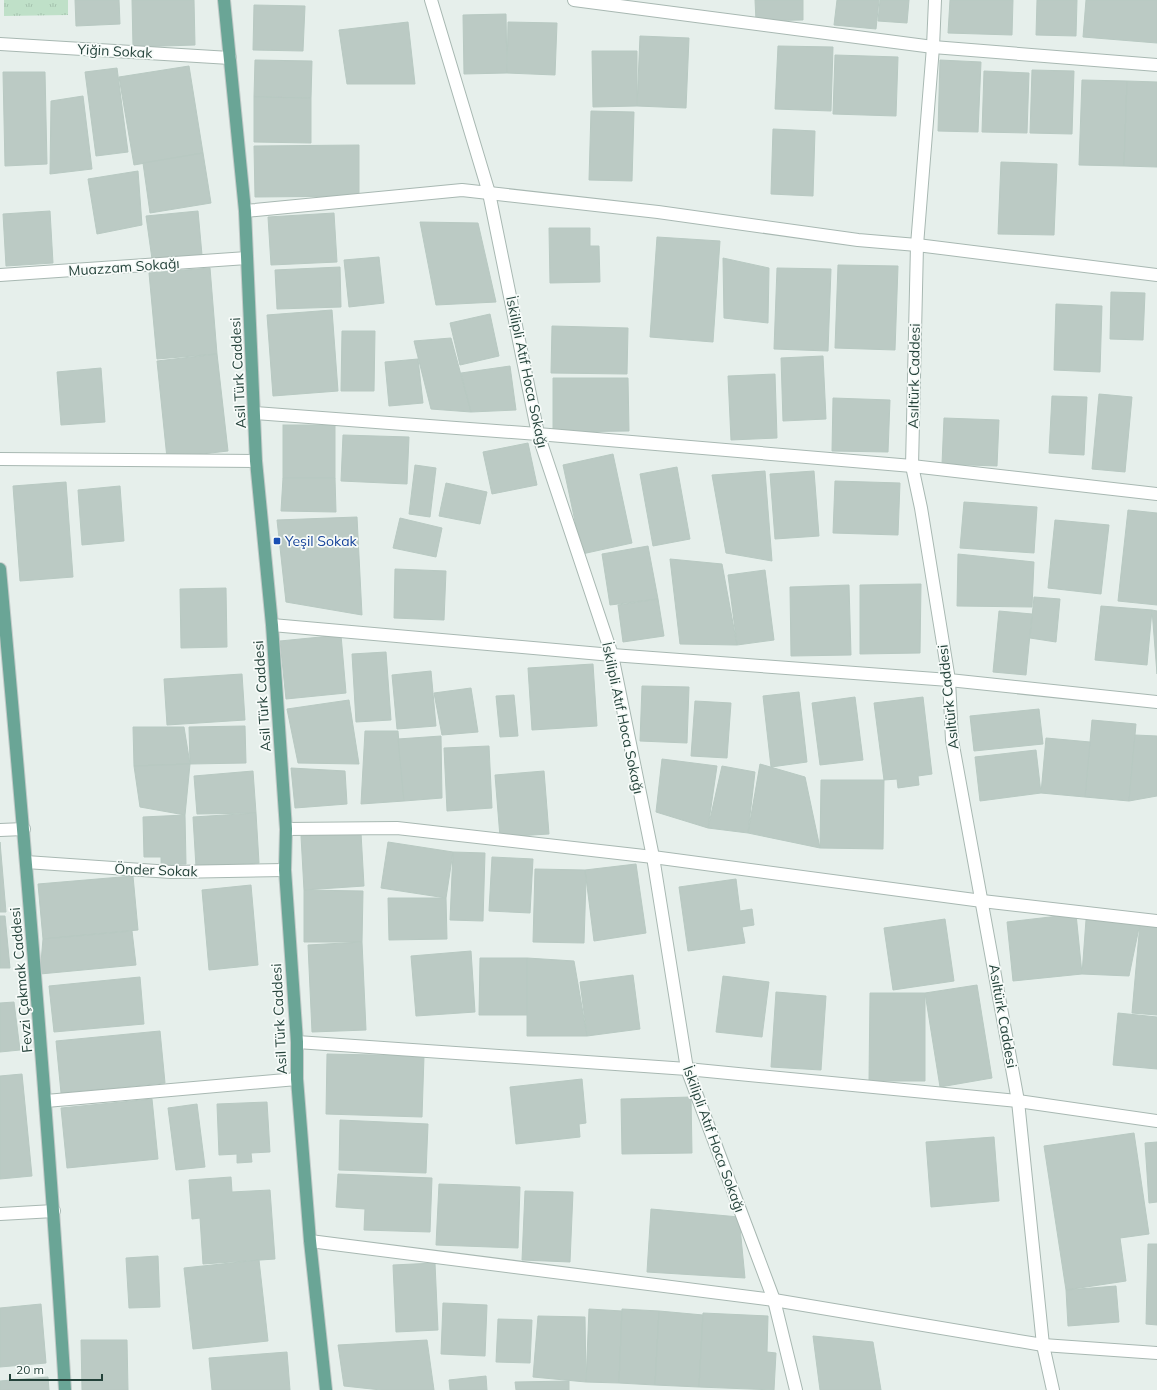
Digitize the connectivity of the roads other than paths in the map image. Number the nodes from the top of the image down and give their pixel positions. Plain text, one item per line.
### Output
1 (224, 0) edge
2 (431, 0) edge
3 (574, 0) edge
4 (935, 0) edge
5 (0, 44) edge
6 (933, 47) junction
7 (230, 58) junction
8 (1157, 65) edge
9 (489, 193) junction
10 (245, 211) junction
11 (917, 245) junction
12 (247, 258) junction
13 (0, 275) edge
14 (1157, 275) edge
15 (255, 413) junction
16 (538, 434) junction
17 (0, 459) edge
18 (256, 461) junction
19 (912, 466) junction
20 (1157, 494) edge
21 (0, 569) edge
22 (272, 625) junction
23 (612, 656) junction
24 (949, 680) junction
25 (1157, 702) edge
26 (24, 829) junction
27 (286, 829) junction
28 (0, 830) edge
29 (653, 857) junction
30 (26, 862) junction
31 (285, 870) junction
32 (982, 901) junction
33 (1157, 921) edge
34 (298, 1042) junction
35 (687, 1069) junction
36 (297, 1079) junction
37 (46, 1101) junction
38 (1018, 1101) junction
39 (1157, 1121) edge
40 (54, 1211) junction
41 (0, 1214) edge
42 (310, 1241) junction
43 (774, 1300) junction
44 (1043, 1345) junction
45 (1157, 1353) edge
46 (65, 1390) edge
47 (326, 1390) edge
48 (796, 1390) edge
49 (1053, 1390) edge

1 - 7 main road, Asil Türk Caddesi
2 - 9 street, İskilipli Atıf Hoca Sokağı
3 - 6 street
4 - 6 street, Asıltürk Caddesi
5 - 7 street, Yiğin Sokak
6 - 8 street
6 - 11 street, Asıltürk Caddesi
7 - 10 main road, Asil Türk Caddesi
9 - 10 street
9 - 11 street
9 - 16 street, İskilipli Atıf Hoca Sokağı
10 - 12 main road, Asil Türk Caddesi
11 - 14 street
11 - 19 street, Asıltürk Caddesi
12 - 13 street, Muazzam Sokağı
12 - 15 main road, Asil Türk Caddesi
15 - 16 street
15 - 18 main road, Asil Türk Caddesi
16 - 19 street
16 - 23 street, İskilipli Atıf Hoca Sokağı
17 - 18 street
18 - 22 main road, Asil Türk Caddesi
19 - 20 street
19 - 24 street, Asıltürk Caddesi
21 - 26 main road, Fevzi Çakmak Caddesi
22 - 23 street
22 - 27 main road, Asil Türk Caddesi
23 - 24 street
23 - 29 street, İskilipli Atıf Hoca Sokağı
24 - 25 street
24 - 32 street, Asıltürk Caddesi
26 - 28 street
26 - 30 main road, Fevzi Çakmak Caddesi
27 - 29 street
27 - 31 main road, Asil Türk Caddesi
29 - 32 street
29 - 35 street, İskilipli Atıf Hoca Sokağı
30 - 31 street, Önder Sokak
30 - 37 main road, Fevzi Çakmak Caddesi
31 - 34 main road, Asil Türk Caddesi
32 - 33 street
32 - 38 street, Asıltürk Caddesi
34 - 35 street
34 - 36 main road, Asil Türk Caddesi
35 - 38 street
35 - 43 street, İskilipli Atıf Hoca Sokağı
36 - 37 street
36 - 42 main road, Asil Türk Caddesi
37 - 40 main road, Fevzi Çakmak Caddesi
38 - 39 street
38 - 44 street, Asıltürk Caddesi
40 - 41 street
40 - 46 main road, Fevzi Çakmak Caddesi
42 - 43 street
42 - 47 main road, Asil Türk Caddesi
43 - 44 street
43 - 48 street, İskilipli Atıf Hoca Sokağı
44 - 45 street
44 - 49 street, Asıltürk Caddesi

